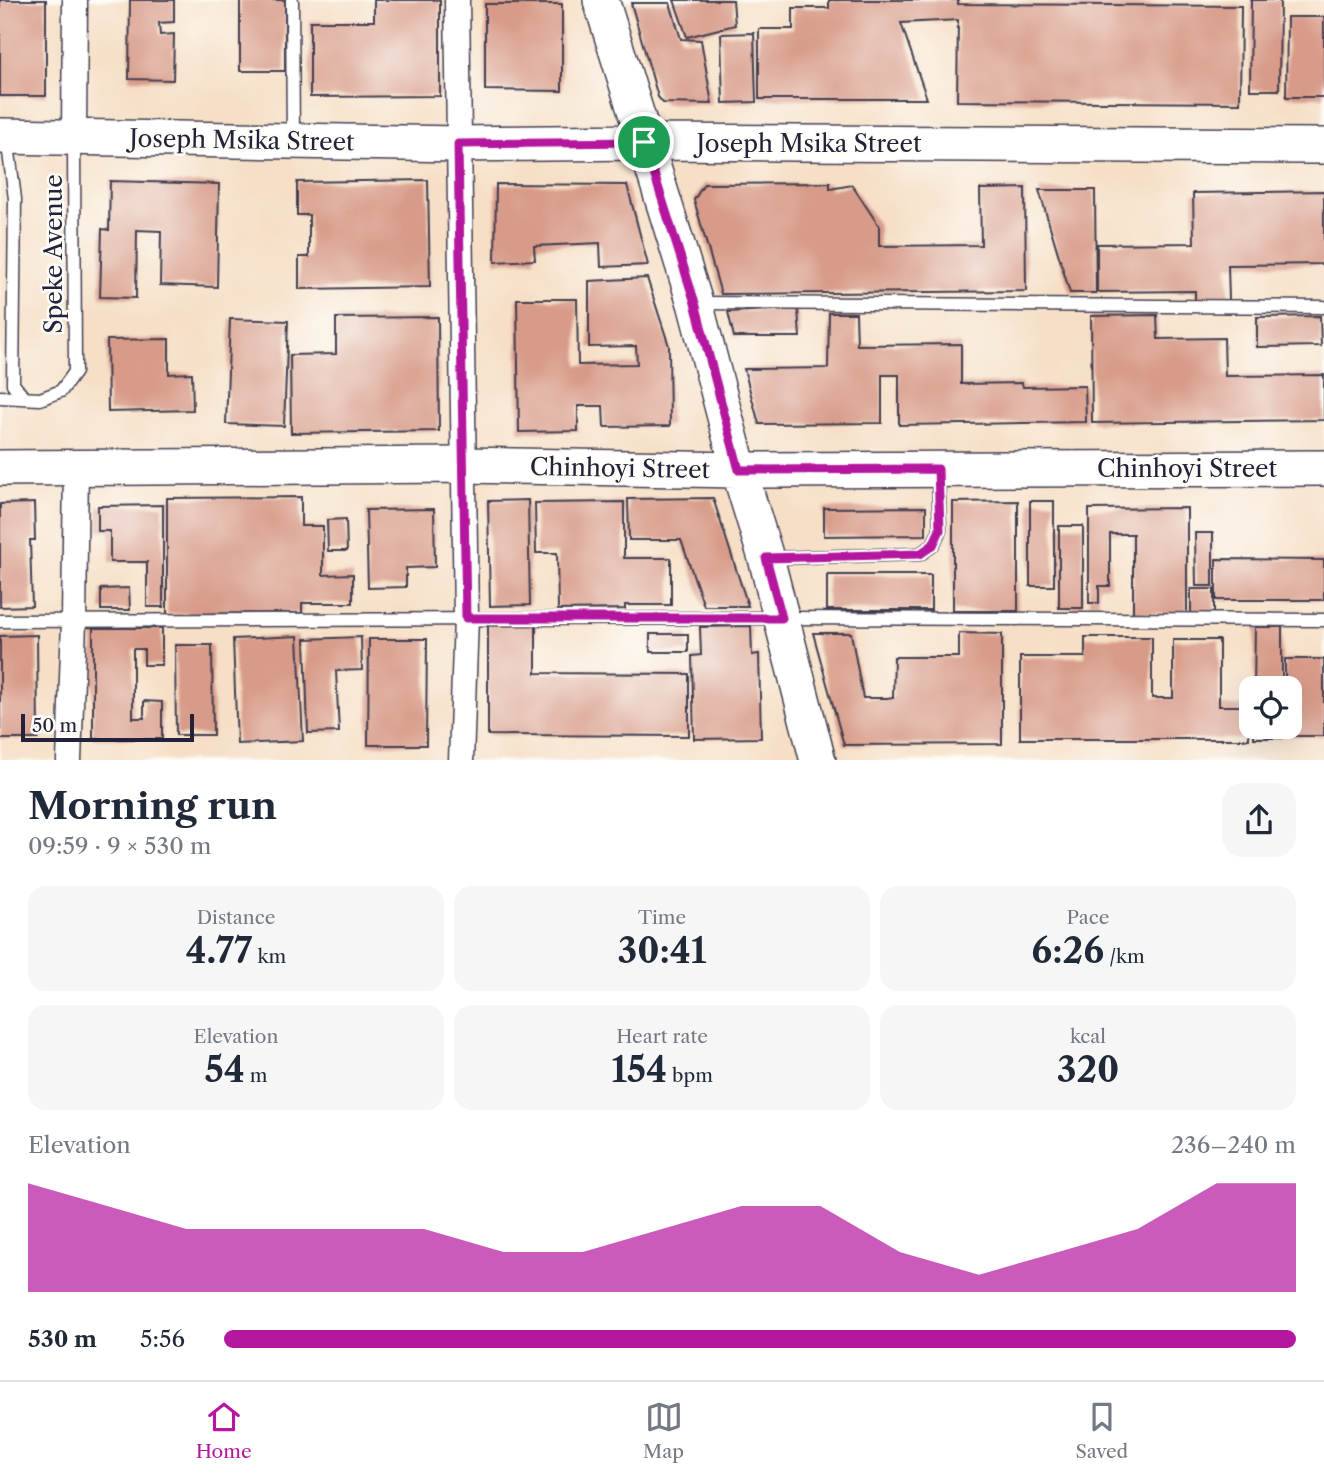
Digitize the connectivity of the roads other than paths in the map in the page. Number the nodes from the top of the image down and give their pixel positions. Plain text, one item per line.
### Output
1 (75, 0) edge
2 (292, 0) edge
3 (457, 0) edge
4 (601, 0) edge
5 (3, 136) edge
6 (74, 136) junction
7 (293, 141) junction
8 (644, 142) junction
9 (458, 144) junction
10 (1324, 146) edge
11 (695, 303) junction
12 (1324, 307) edge
13 (2, 394) edge
14 (24, 398) junction
15 (463, 466) junction
16 (76, 467) junction
17 (0, 468) edge
18 (1324, 468) edge
19 (938, 469) junction
20 (739, 470) junction
21 (766, 558) junction
22 (466, 618) junction
23 (782, 618) junction
24 (1324, 620) edge
25 (0, 621) edge
26 (74, 621) junction
27 (69, 760) edge
28 (461, 760) edge
29 (818, 760) edge

1 - 6 street
2 - 7 lane
3 - 9 street
4 - 8 street
5 - 6 street, Joseph Msika Street
5 - 14 lane
6 - 7 street, Joseph Msika Street
6 - 14 lane, Speke Avenue
7 - 9 street, Joseph Msika Street
8 - 9 street, Joseph Msika Street
8 - 10 street, Joseph Msika Street
8 - 11 street
9 - 15 street
11 - 12 lane
11 - 20 street
13 - 14 lane
15 - 16 street, Chinhoyi Street
15 - 20 street, Chinhoyi Street
15 - 22 street
16 - 17 street, Chinhoyi Street
16 - 26 street
18 - 19 street, Chinhoyi Street
19 - 20 street, Chinhoyi Street
19 - 21 lane
20 - 21 street
21 - 23 street
22 - 23 lane
22 - 26 lane
22 - 28 street
23 - 24 lane
23 - 29 street
25 - 26 lane
26 - 27 street

